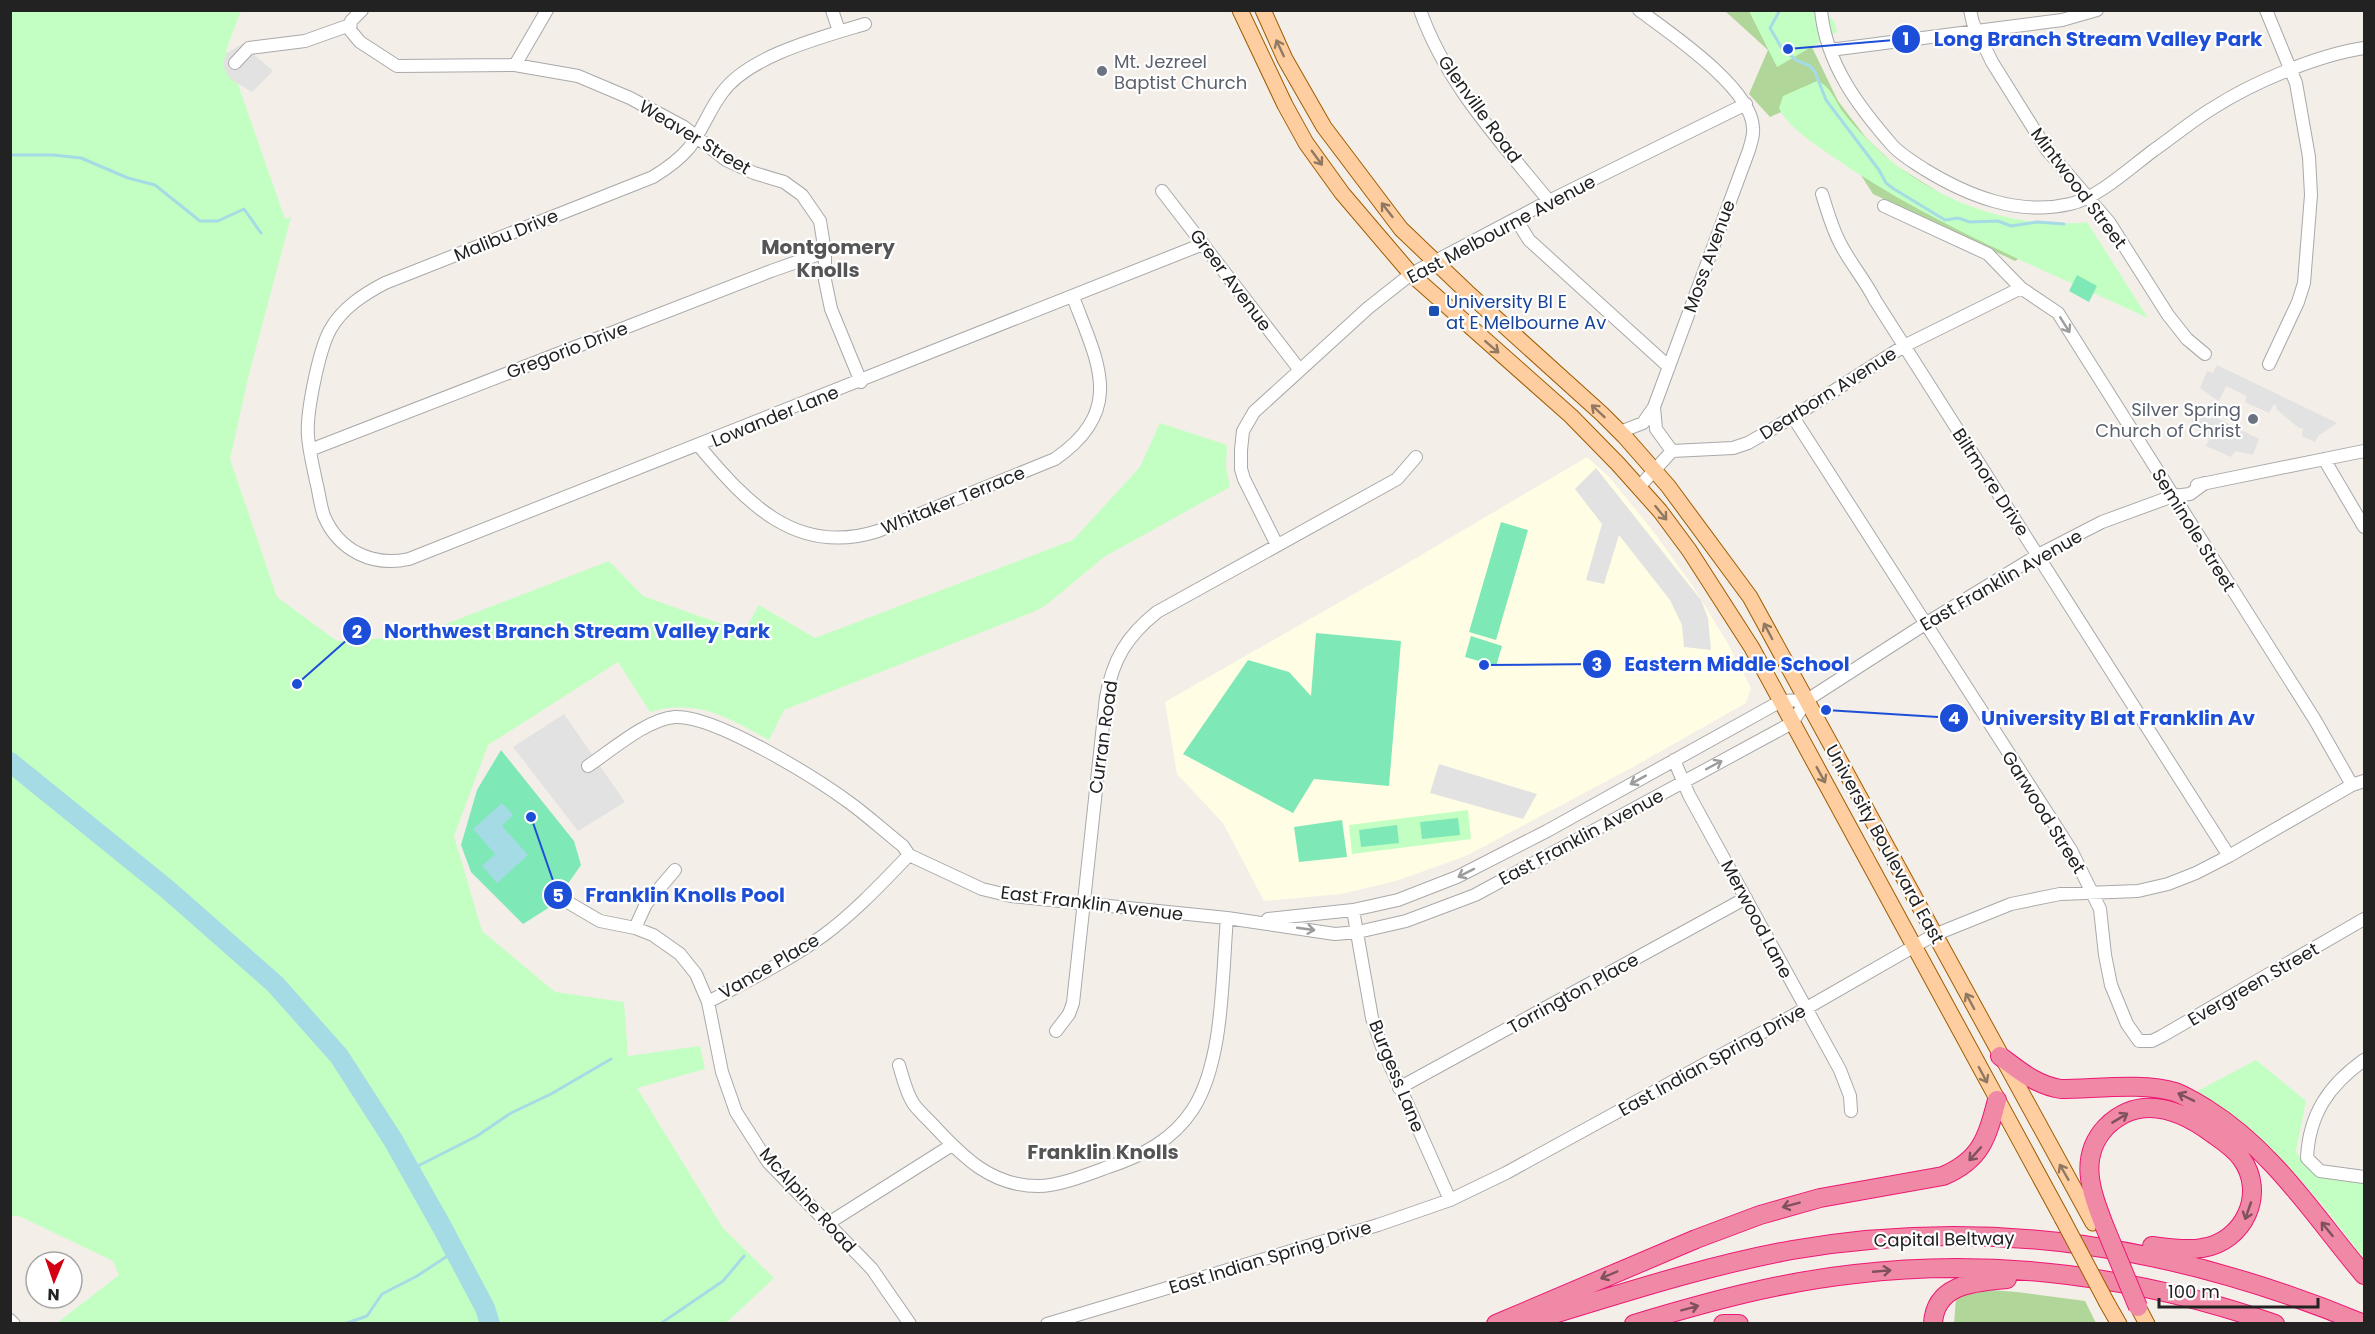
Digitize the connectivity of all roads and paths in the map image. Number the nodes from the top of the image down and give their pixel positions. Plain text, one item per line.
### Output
1 (362, 10) edge
2 (548, 10) edge
3 (832, 10) edge
4 (1240, 10) edge
5 (1263, 10) edge
6 (1420, 10) edge
7 (1639, 10) edge
8 (1821, 10) edge
9 (1970, 10) edge
10 (2097, 10) edge
11 (2266, 10) edge
12 (865, 24) dead end
13 (350, 26) junction
14 (839, 31) junction
15 (1977, 31) junction
16 (2364, 48) edge
17 (1830, 50) junction
18 (235, 63) dead end
19 (515, 65) junction
20 (2291, 70) junction
21 (1746, 104) junction
22 (696, 136) junction
23 (1162, 191) dead end
24 (1822, 194) dead end
25 (2088, 196) junction
26 (1549, 201) junction
27 (1884, 206) dead end
28 (1516, 219) junction
29 (1203, 244) junction
30 (825, 252) junction
31 (1434, 262) junction
32 (1411, 274) junction
33 (2017, 284) junction
34 (1073, 297) junction
35 (1904, 346) junction
36 (2205, 354) dead end
37 (2269, 364) dead end
38 (1669, 367) junction
39 (1299, 369) junction
40 (861, 382) junction
41 (1654, 407) junction
42 (1793, 417) junction
43 (1620, 432) junction
44 (699, 446) junction
45 (310, 450) junction
46 (1672, 451) junction
47 (2364, 451) edge
48 (1416, 457) dead end
49 (2325, 459) junction
50 (1655, 471) junction
51 (1639, 487) junction
52 (2173, 496) junction
53 (2364, 527) edge
54 (345, 544) joint
55 (1277, 545) junction
56 (2038, 555) junction
57 (1925, 624) junction
58 (1807, 700) junction
59 (1780, 701) junction
60 (1792, 723) junction
61 (1674, 760) junction
62 (588, 766) dead end
63 (2364, 781) edge
64 (1683, 782) junction
65 (2352, 785) junction
66 (909, 855) junction
67 (2229, 856) junction
68 (675, 870) dead end
69 (2094, 894) junction
70 (1746, 898) junction
71 (564, 900) dead end
72 (1084, 903) junction
73 (1353, 910) junction
74 (1227, 918) junction
75 (2364, 919) edge
76 (635, 928) junction
77 (1358, 932) junction
78 (1934, 935) junction
79 (1913, 946) junction
80 (708, 1002) junction
81 (1805, 1009) junction
82 (1056, 1032) dead end
83 (2139, 1041) joint
84 (2000, 1056) junction
85 (2364, 1060) edge
86 (899, 1065) dead end
87 (1399, 1088) junction
88 (1997, 1100) junction
89 (1851, 1111) dead end
90 (952, 1145) junction
91 (2364, 1177) edge
92 (1450, 1200) junction
93 (827, 1224) junction
94 (2099, 1224) junction
95 (2010, 1237) junction
96 (2364, 1275) edge
97 (2087, 1278) junction
98 (2138, 1307) joint
99 (10, 1320) edge
100 (14, 1323) edge
101 (910, 1323) edge
102 (1047, 1323) edge
103 (1496, 1323) edge
104 (1521, 1323) edge
105 (1634, 1323) edge
106 (1723, 1323) edge
107 (1739, 1323) edge
108 (1933, 1323) edge
109 (2119, 1323) edge
110 (2147, 1323) edge
111 (2275, 1323) edge
112 (2364, 1323) edge

1 - 13 street
2 - 19 street
3 - 14 street
4 -> 32 main road, University Boulevard East
31 -> 5 main road, University Boulevard East
6 - 26 street, Glenville Road
7 - 21 street
8 - 17 street
9 - 15 street, Mintwood Street
10 - 15 street
11 - 20 street
12 - 14 street, Malibu Drive
13 - 18 street
13 - 19 street, Weaver Street
14 - 22 street, Malibu Drive
15 - 17 street
15 - 25 street, Mintwood Street
16 - 20 street
17 - 25 street
19 - 22 street, Weaver Street
20 - 25 street
20 - 37 street
21 - 26 street, East Melbourne Avenue
21 - 38 street, Moss Avenue
22 - 30 street, Weaver Street
22 - 45 street, Malibu Drive
23 - 29 street, Greer Avenue
24 - 35 street, Biltmore Drive
25 - 36 street, Mintwood Street
26 - 28 street, East Melbourne Avenue
27 - 33 street, Seminole Street
28 - 31 street, East Melbourne Avenue
28 - 38 street
29 - 34 street, Lowander Lane
29 - 39 street, Greer Avenue
30 - 40 street, Weaver Street
30 - 45 street, Gregorio Drive
31 - 32 street, East Melbourne Avenue
43 -> 31 main road, University Boulevard East
32 - 39 street, East Melbourne Avenue
32 -> 51 main road, University Boulevard East
33 - 35 street, Dearborn Avenue
33 -> 52 street, Seminole Street
34 - 40 street, Lowander Lane
34 - 44 street, Whitaker Terrace
35 - 42 street, Dearborn Avenue
35 - 56 street, Biltmore Drive
38 - 41 street, Moss Avenue
39 - 55 street, East Melbourne Avenue
40 - 44 street, Lowander Lane
41 - 43 street, Moss Avenue
41 - 46 street
42 - 46 street, Dearborn Avenue
42 - 57 street, Garwood Street
43 - 50 main road, University Boulevard East
44 - 54 street, Lowander Lane
45 - 54 street, Malibu Drive
46 - 50 street
47 - 49 street, East Franklin Avenue
48 - 55 street, Curran Road
49 - 52 street, East Franklin Avenue
49 - 53 street
50 - 51 street
58 -> 50 main road, University Boulevard East
51 -> 59 main road, University Boulevard East
52 - 56 street, East Franklin Avenue
52 - 65 street, Seminole Street
55 - 72 street, Curran Road
56 - 57 street, East Franklin Avenue
56 - 67 street, Biltmore Drive
57 - 58 street, East Franklin Avenue
57 - 69 street, Garwood Street
58 - 59 street, East Franklin Avenue
58 - 60 street, East Franklin Avenue
58 - 78 main road, University Boulevard East
59 - 60 main road, University Boulevard East
59 - 61 street, East Franklin Avenue
64 -> 60 street, East Franklin Avenue
60 -> 79 main road, University Boulevard East
61 - 64 street, Merwood Lane
61 -> 73 street, East Franklin Avenue
62 - 66 street, East Franklin Avenue
63 - 65 street, East Indian Spring Drive
64 - 70 street, Merwood Lane
64 - 77 street, East Franklin Avenue
65 - 67 street, East Indian Spring Drive
66 - 72 street, East Franklin Avenue
66 - 80 street, Vance Place
67 - 69 street, East Indian Spring Drive
68 - 76 street
69 - 78 street, East Indian Spring Drive
69 - 83 street, Garwood Street
70 - 81 street, Merwood Lane
70 - 87 street, Torrington Place
71 - 76 street, McAlpine Road
72 - 74 street, East Franklin Avenue
72 - 82 street, Curran Road
73 - 74 street, East Franklin Avenue
73 - 77 street, Burgess Lane
74 -> 77 street, East Franklin Avenue
74 - 90 street
75 - 83 street, Evergreen Street
76 - 80 street, McAlpine Road
77 - 87 street, Burgess Lane
78 - 79 street, East Indian Spring Drive
84 -> 78 main road, University Boulevard East
79 - 81 street, East Indian Spring Drive
79 -> 88 main road, University Boulevard East
80 - 93 street, McAlpine Road
81 - 89 street, Merwood Lane
81 - 92 street, East Indian Spring Drive
94 -> 84 main road, University Boulevard East
96 -> 84 highway
85 - 91 street
86 - 90 street
87 - 92 street, Burgess Lane
88 -> 103 highway
88 - 109 main road, University Boulevard East, bridge
90 - 93 street
92 - 102 street, East Indian Spring Drive
93 - 101 street, McAlpine Road
94 -> 95 highway
94 - 98 highway, bridge
95 - 104 highway, Capital Beltway
95 - 112 highway, Capital Beltway
105 -> 97 highway, Capital Beltway
97 - 108 highway
97 - 111 highway, Capital Beltway
98 - 110 main road
99 - 100 street
106 - 107 highway

